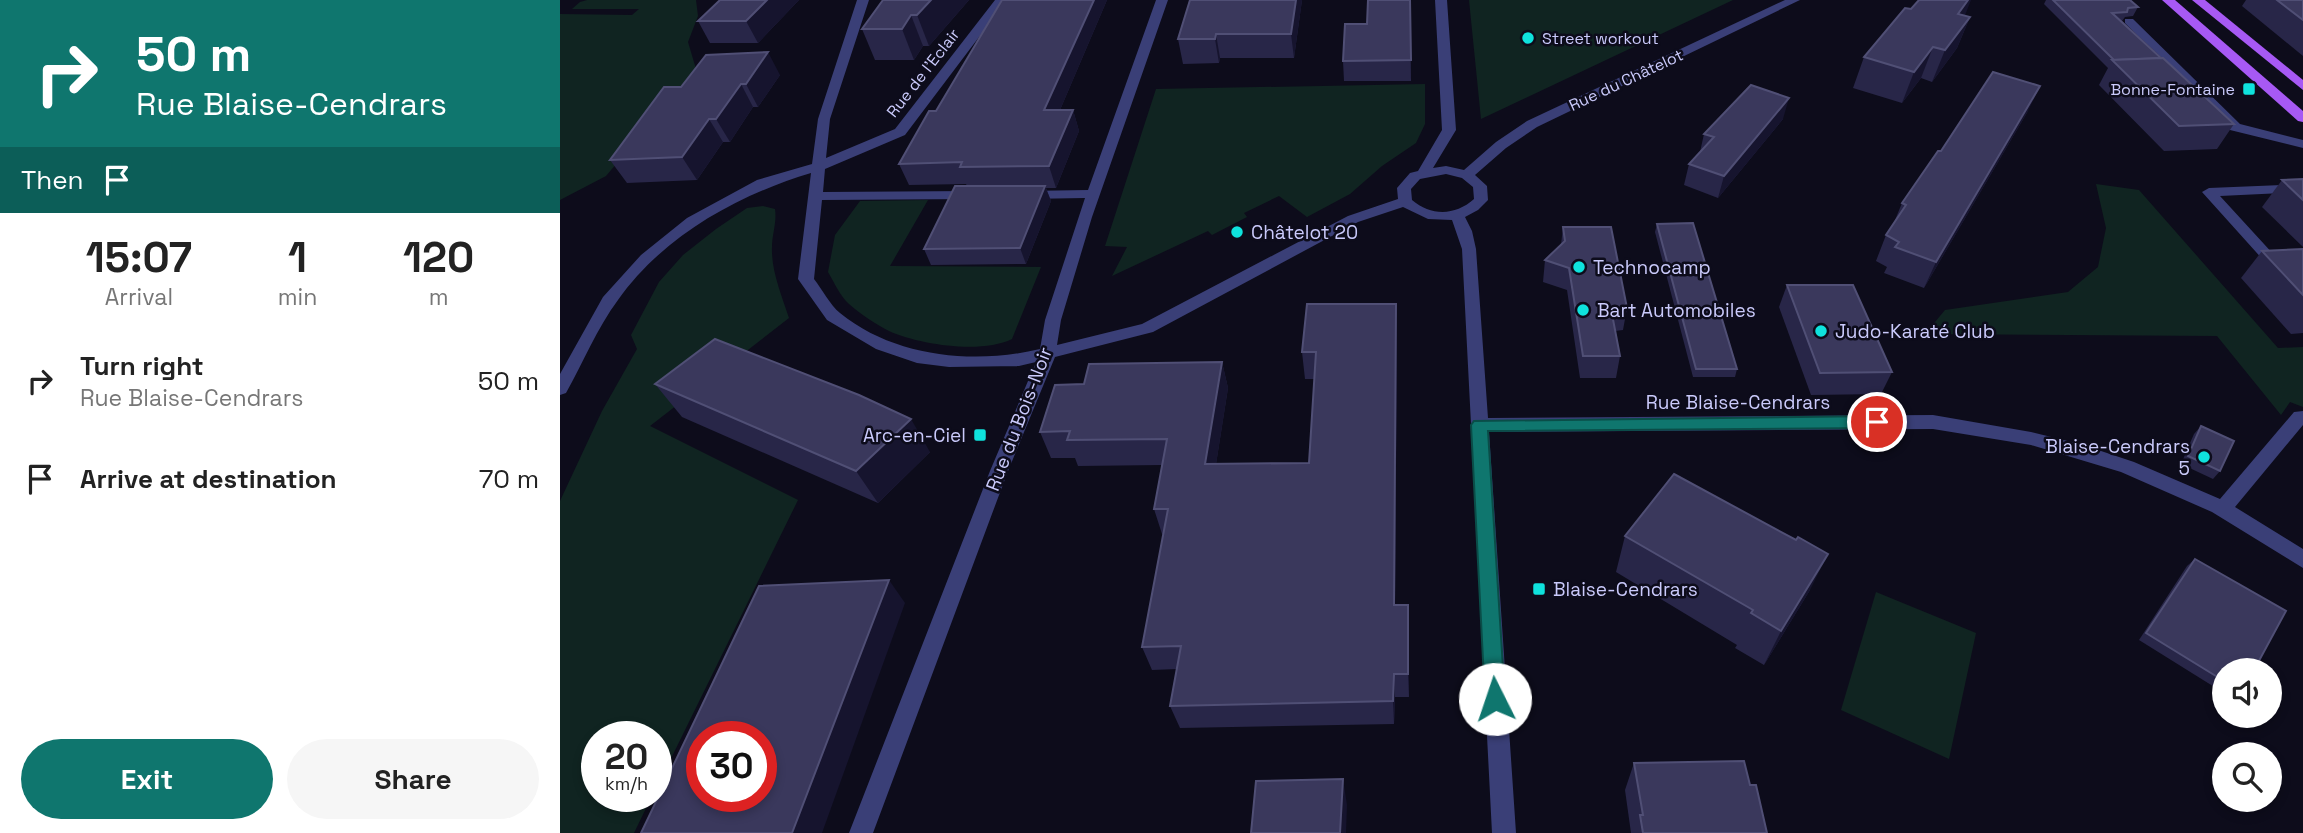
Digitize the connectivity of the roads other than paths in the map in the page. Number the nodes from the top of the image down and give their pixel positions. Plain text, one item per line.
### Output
1 (863, 0) edge
2 (1001, 0) edge
3 (1161, 0) edge
4 (1441, 0) edge
5 (1794, 0) edge
6 (2168, 0) edge
7 (2198, 0) edge
8 (2129, 21) edge
9 (2303, 86) edge
10 (2303, 118) edge
11 (2303, 144) edge
12 (820, 166) junction
13 (1424, 172) junction
14 (1467, 174) junction
15 (2303, 188) edge
16 (1092, 194) junction
17 (816, 196) junction
18 (1405, 201) junction
19 (1457, 216) junction
20 (2270, 259) edge
21 (1048, 353) junction
22 (560, 389) edge
23 (2303, 418) edge
24 (1479, 425) junction
25 (2223, 509) junction
26 (2303, 560) edge
27 (861, 833) edge
28 (1504, 833) edge

1 - 12 street
2 - 12 street, Rue de l'Eclair
3 - 16 street, Rue du Bois-Noir
4 - 13 street
5 - 14 street, Rue du Châtelot
6 - 10 main road
7 - 9 main road
8 - 11 street
12 - 17 street
12 - 22 street, Rue de l'Eclair
13 - 14 street
13 - 18 street
14 - 19 street
15 - 20 street
16 - 17 street
16 - 21 street, Rue du Bois-Noir
17 - 21 street
18 - 19 street
18 - 21 street
19 - 24 street
21 - 27 street, Rue du Bois-Noir
23 - 25 street
24 - 25 street, Rue Blaise-Cendrars
24 - 28 street
25 - 26 street, Rue Blaise-Cendrars

